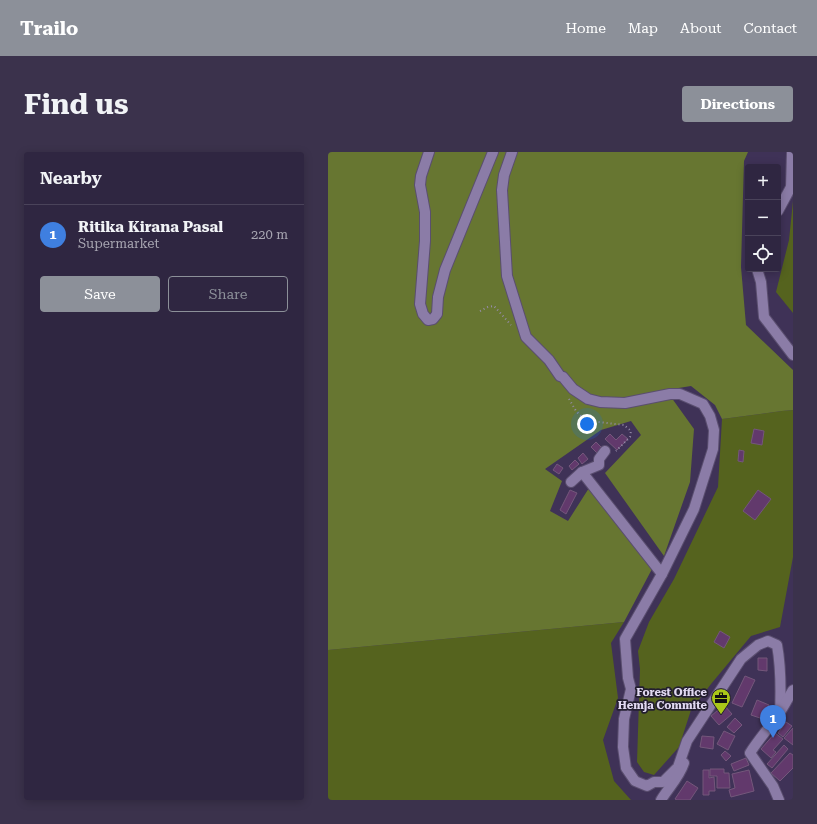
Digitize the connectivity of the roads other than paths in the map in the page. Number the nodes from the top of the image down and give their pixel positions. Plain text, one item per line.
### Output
1 (429, 152) edge
2 (492, 152) edge
3 (512, 152) edge
4 (792, 152) edge
5 (781, 205) edge
6 (758, 272) edge
7 (793, 355) edge
8 (605, 451) road end
9 (582, 472) junction
10 (571, 482) dead end
11 (662, 574) junction
12 (793, 690) edge
13 (780, 713) junction
14 (687, 741) junction
15 (661, 800) edge
16 (779, 800) edge

1 - 2 street
3 - 11 street
4 - 5 street
6 - 7 street
8 - 9 street
9 - 10 street
9 - 11 street
11 - 14 street
12 - 13 street
13 - 14 street
13 - 16 street
14 - 15 street

